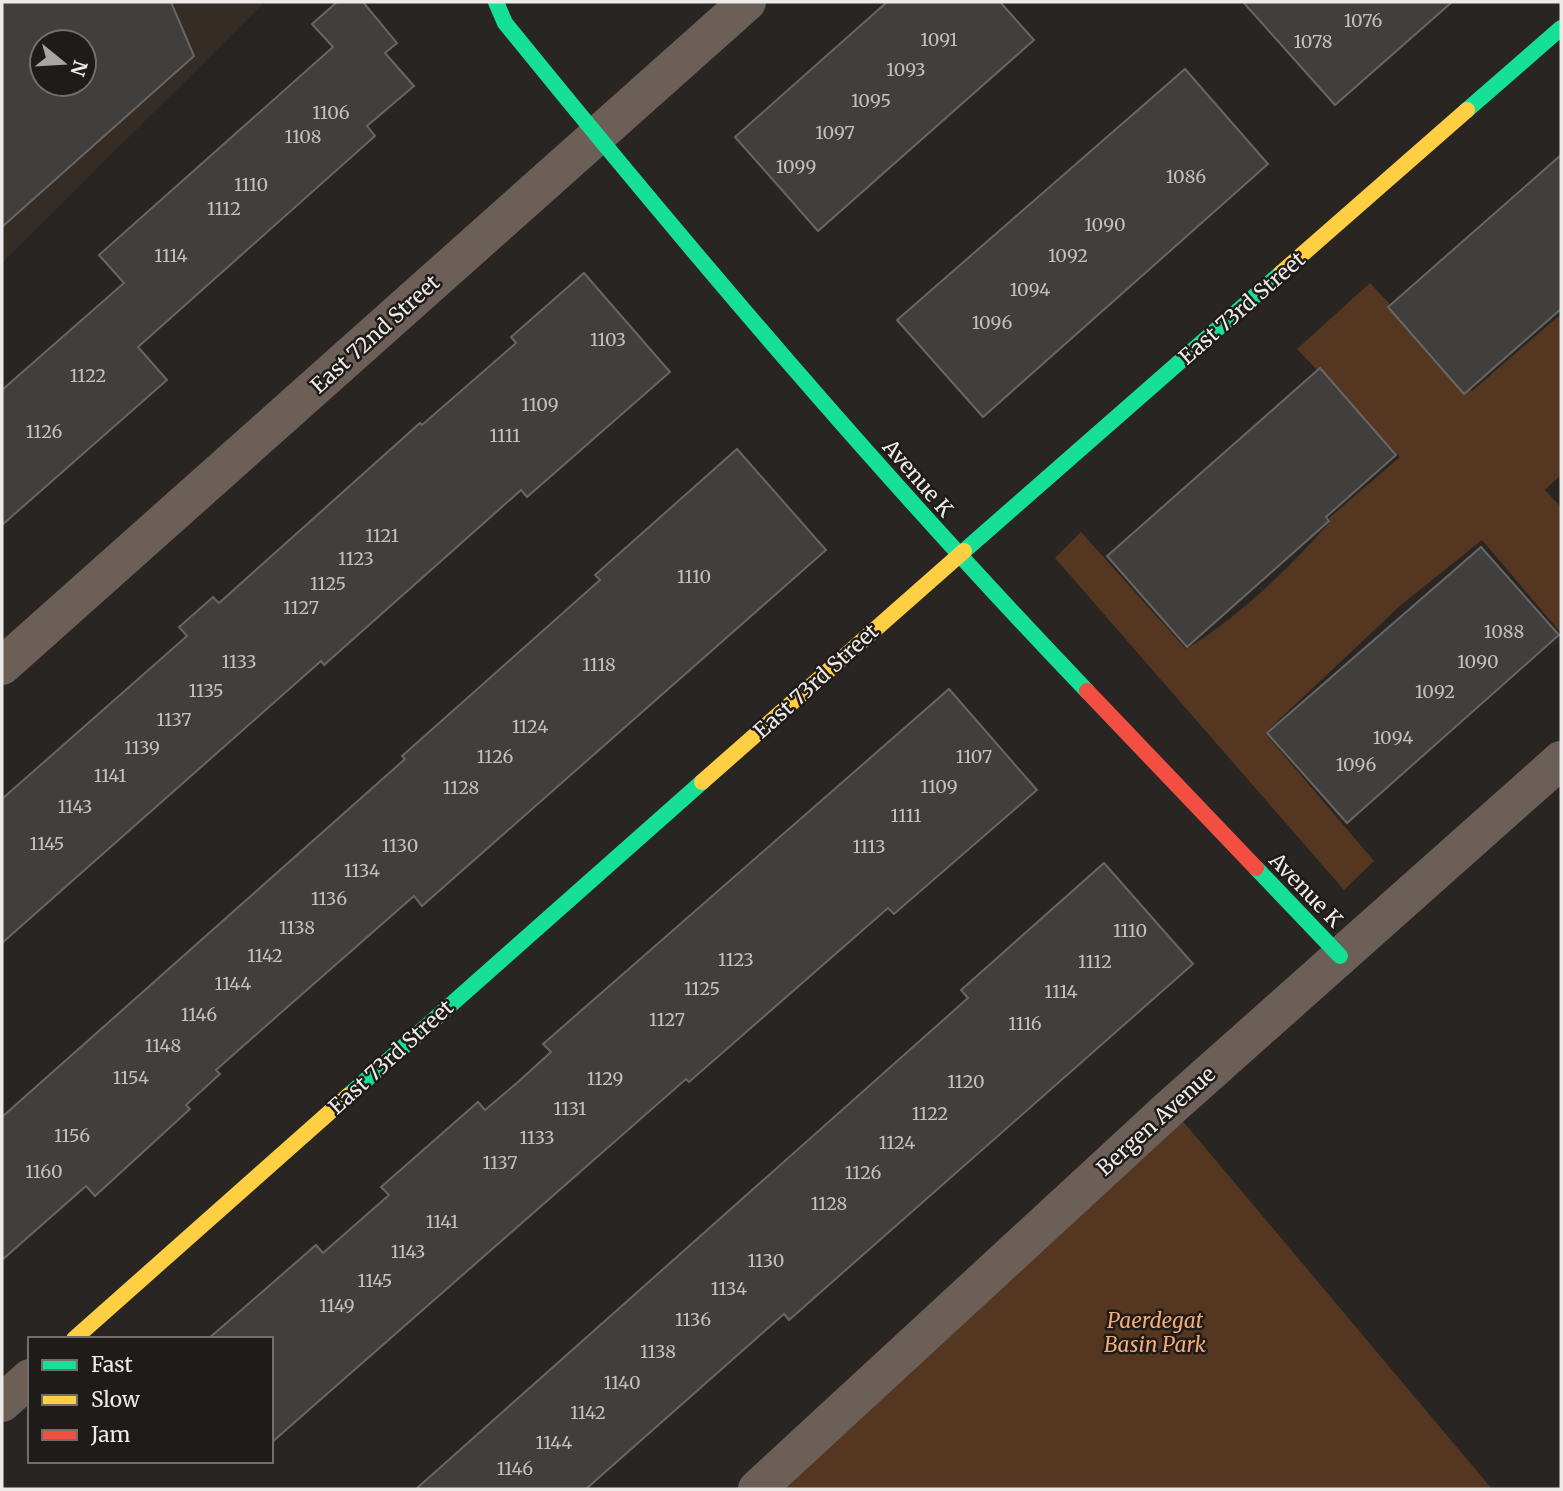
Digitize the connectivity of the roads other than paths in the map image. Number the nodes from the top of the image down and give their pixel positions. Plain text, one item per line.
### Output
1 (496, 2) edge
2 (747, 2) edge
3 (1561, 28) edge
4 (597, 136) junction
5 (958, 556) junction
6 (2, 666) edge
7 (1561, 761) edge
8 (1340, 956) junction
9 (76, 1337) edge
10 (28, 1380) edge
11 (2, 1403) edge
12 (757, 1489) edge

1 - 4 street, Avenue K
2 - 4 street, East 72nd Street
3 - 5 street, East 73rd Street
4 - 5 street, Avenue K
4 - 6 street, East 72nd Street
5 - 8 street, Avenue K
5 - 9 street, East 73rd Street
7 - 8 street, Bergen Avenue
8 - 12 street, Bergen Avenue
10 - 11 street

